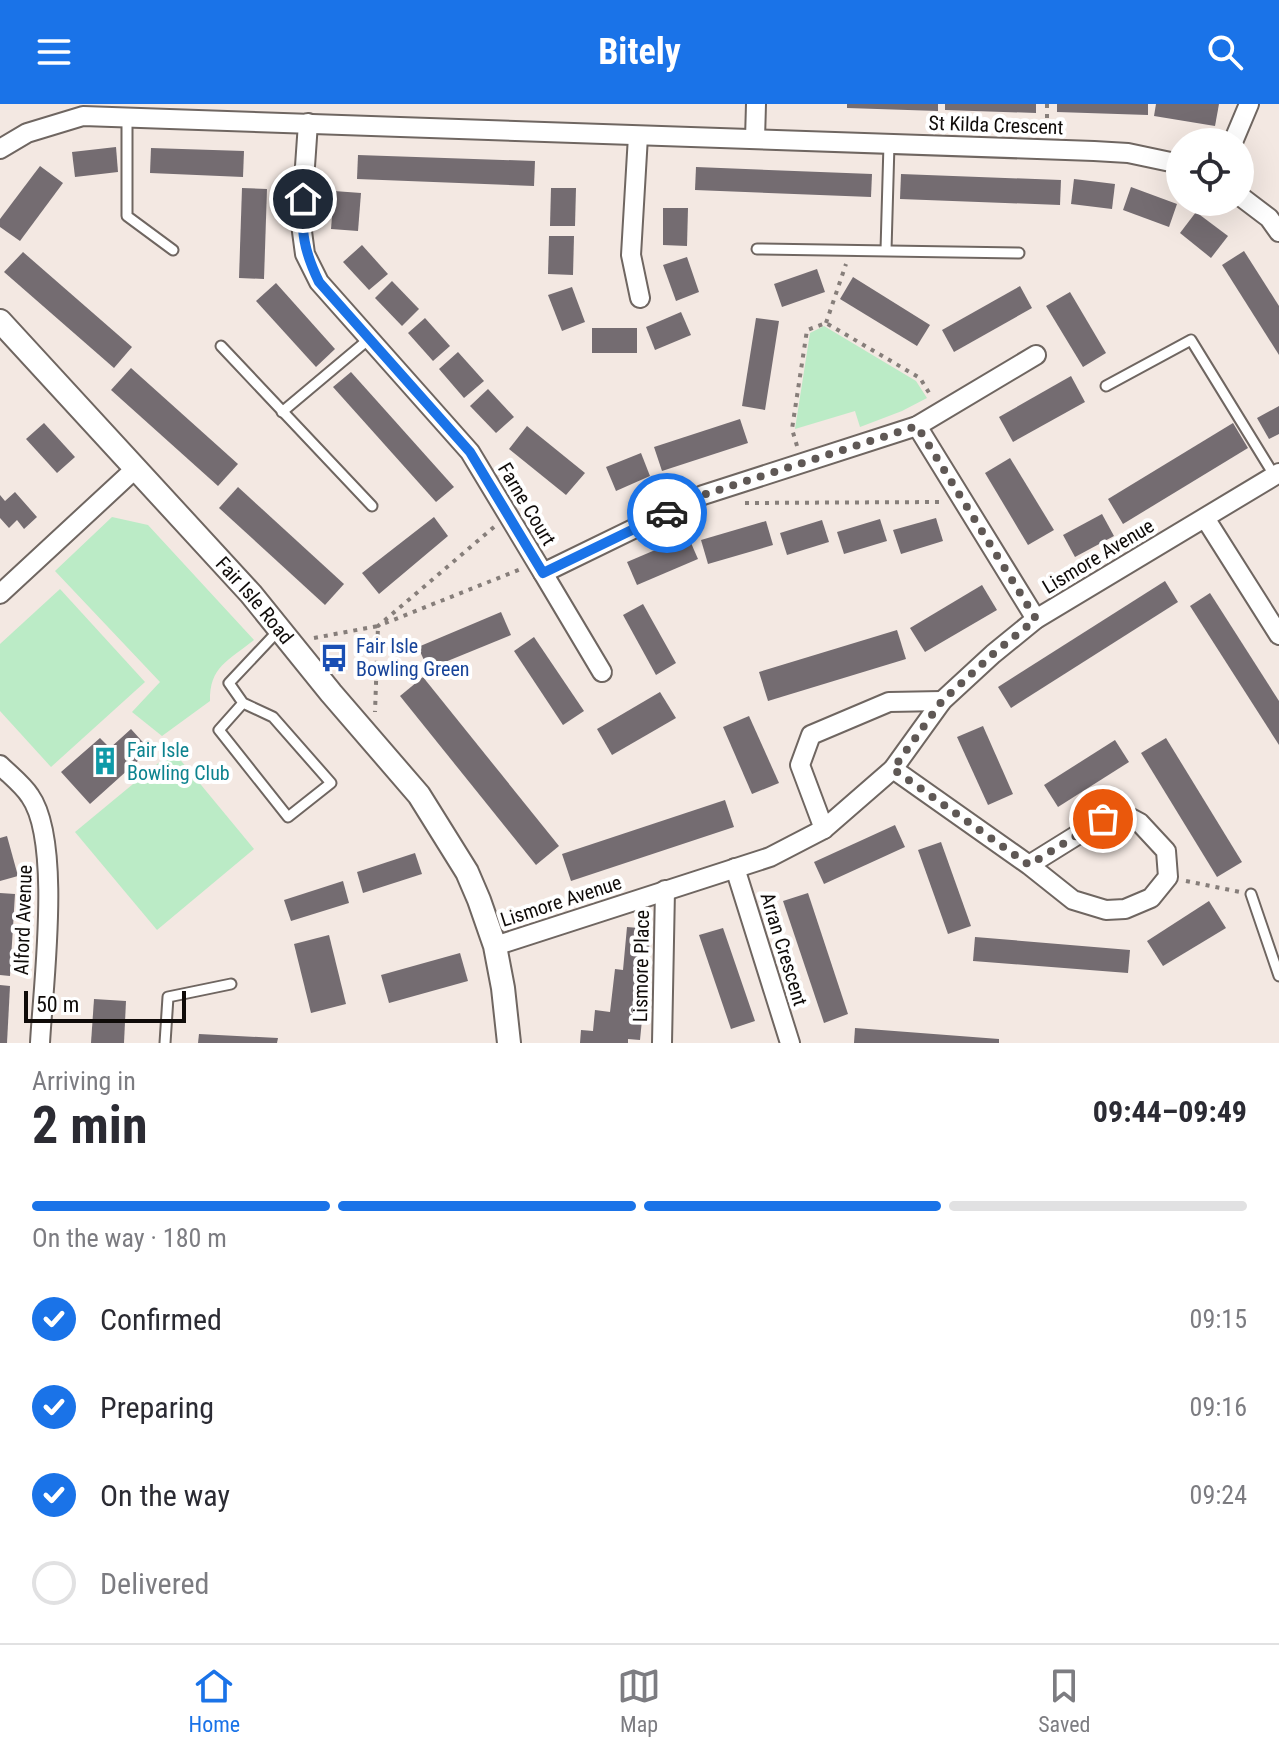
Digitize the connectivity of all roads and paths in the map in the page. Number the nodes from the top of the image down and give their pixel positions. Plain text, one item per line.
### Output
1 (756, 104) edge
2 (1047, 104) edge
3 (1249, 104) edge
4 (83, 110) edge
5 (127, 117) junction
6 (308, 123) junction
7 (1239, 128) edge
8 (638, 136) junction
9 (755, 139) junction
10 (889, 144) junction
11 (0, 149) edge
12 (1047, 149) junction
13 (1166, 161) edge
14 (1254, 207) edge
15 (1279, 232) edge
16 (757, 249) dead end
17 (173, 250) dead end
18 (851, 250) junction
19 (886, 250) junction
20 (1019, 253) dead end
21 (640, 298) dead end
22 (0, 321) edge
23 (826, 323) junction
24 (369, 339) junction
25 (221, 346) dead end
26 (1036, 355) dead end
27 (1106, 386) dead end
28 (282, 412) junction
29 (941, 412) junction
30 (917, 426) junction
31 (802, 464) junction
32 (135, 469) junction
33 (1276, 474) edge
34 (964, 501) junction
35 (732, 503) dead end
36 (372, 506) dead end
37 (508, 515) junction
38 (1205, 518) junction
39 (540, 568) junction
40 (0, 594) edge
41 (1036, 619) junction
42 (378, 626) junction
43 (1279, 635) edge
44 (286, 636) junction
45 (602, 672) dead end
46 (942, 701) junction
47 (243, 703) junction
48 (374, 740) junction
49 (0, 765) edge
50 (893, 769) junction
51 (824, 829) junction
52 (1029, 865) junction
53 (735, 868) junction
54 (1168, 877) junction
55 (665, 890) junction
56 (1251, 894) joint
57 (495, 946) junction
58 (1279, 976) edge
59 (231, 984) dead end
60 (40, 1043) edge
61 (165, 1043) edge
62 (509, 1043) edge
63 (662, 1043) edge
64 (790, 1043) edge

1 - 9 street
2 - 12 path
3 - 7 street
4 - 5 street, St Kilda Crescent
4 - 11 street, St Kilda Crescent
5 - 6 street, St Kilda Crescent
5 - 17 lane
6 - 8 street, St Kilda Crescent
6 - 24 street, Farne Court
8 - 9 street, St Kilda Crescent
8 - 21 street
9 - 10 street, St Kilda Crescent
10 - 12 street, St Kilda Crescent
10 - 19 lane
12 - 13 street, St Kilda Crescent
14 - 15 street
16 - 18 lane
18 - 19 lane
18 - 23 path
19 - 20 lane
22 - 32 street, Fair Isle Road
23 - 29 path
23 - 31 path
24 - 28 lane
24 - 37 street, Farne Court
25 - 28 lane
26 - 29 street, Farne Court
27 - 33 lane
28 - 36 lane
29 - 30 street, Farne Court
30 - 31 street, Farne Court
30 - 34 street
31 - 39 street, Farne Court
32 - 40 street
32 - 44 street, Fair Isle Road
33 - 38 street, Lismore Avenue
34 - 35 path
34 - 41 street
37 - 39 street, Farne Court
37 - 42 path
38 - 41 street, Lismore Avenue
38 - 43 street
39 - 42 path
39 - 45 street
41 - 46 street, Lismore Avenue
42 - 44 path
42 - 48 path
44 - 47 lane
44 - 48 street, Fair Isle Road
46 - 50 street, Lismore Avenue
46 - 51 street
47 - 47 lane
48 - 57 street, Fair Isle Road
49 - 60 street, Alford Avenue
50 - 51 street, Lismore Avenue
50 - 52 street
51 - 53 street, Lismore Avenue
52 - 54 street
52 - 54 street
53 - 55 street, Lismore Avenue
53 - 64 street, Arran Crescent
54 - 56 path
55 - 57 street, Lismore Avenue
55 - 63 street, Lismore Place
56 - 58 lane
57 - 62 street, Fair Isle Road
59 - 61 lane

